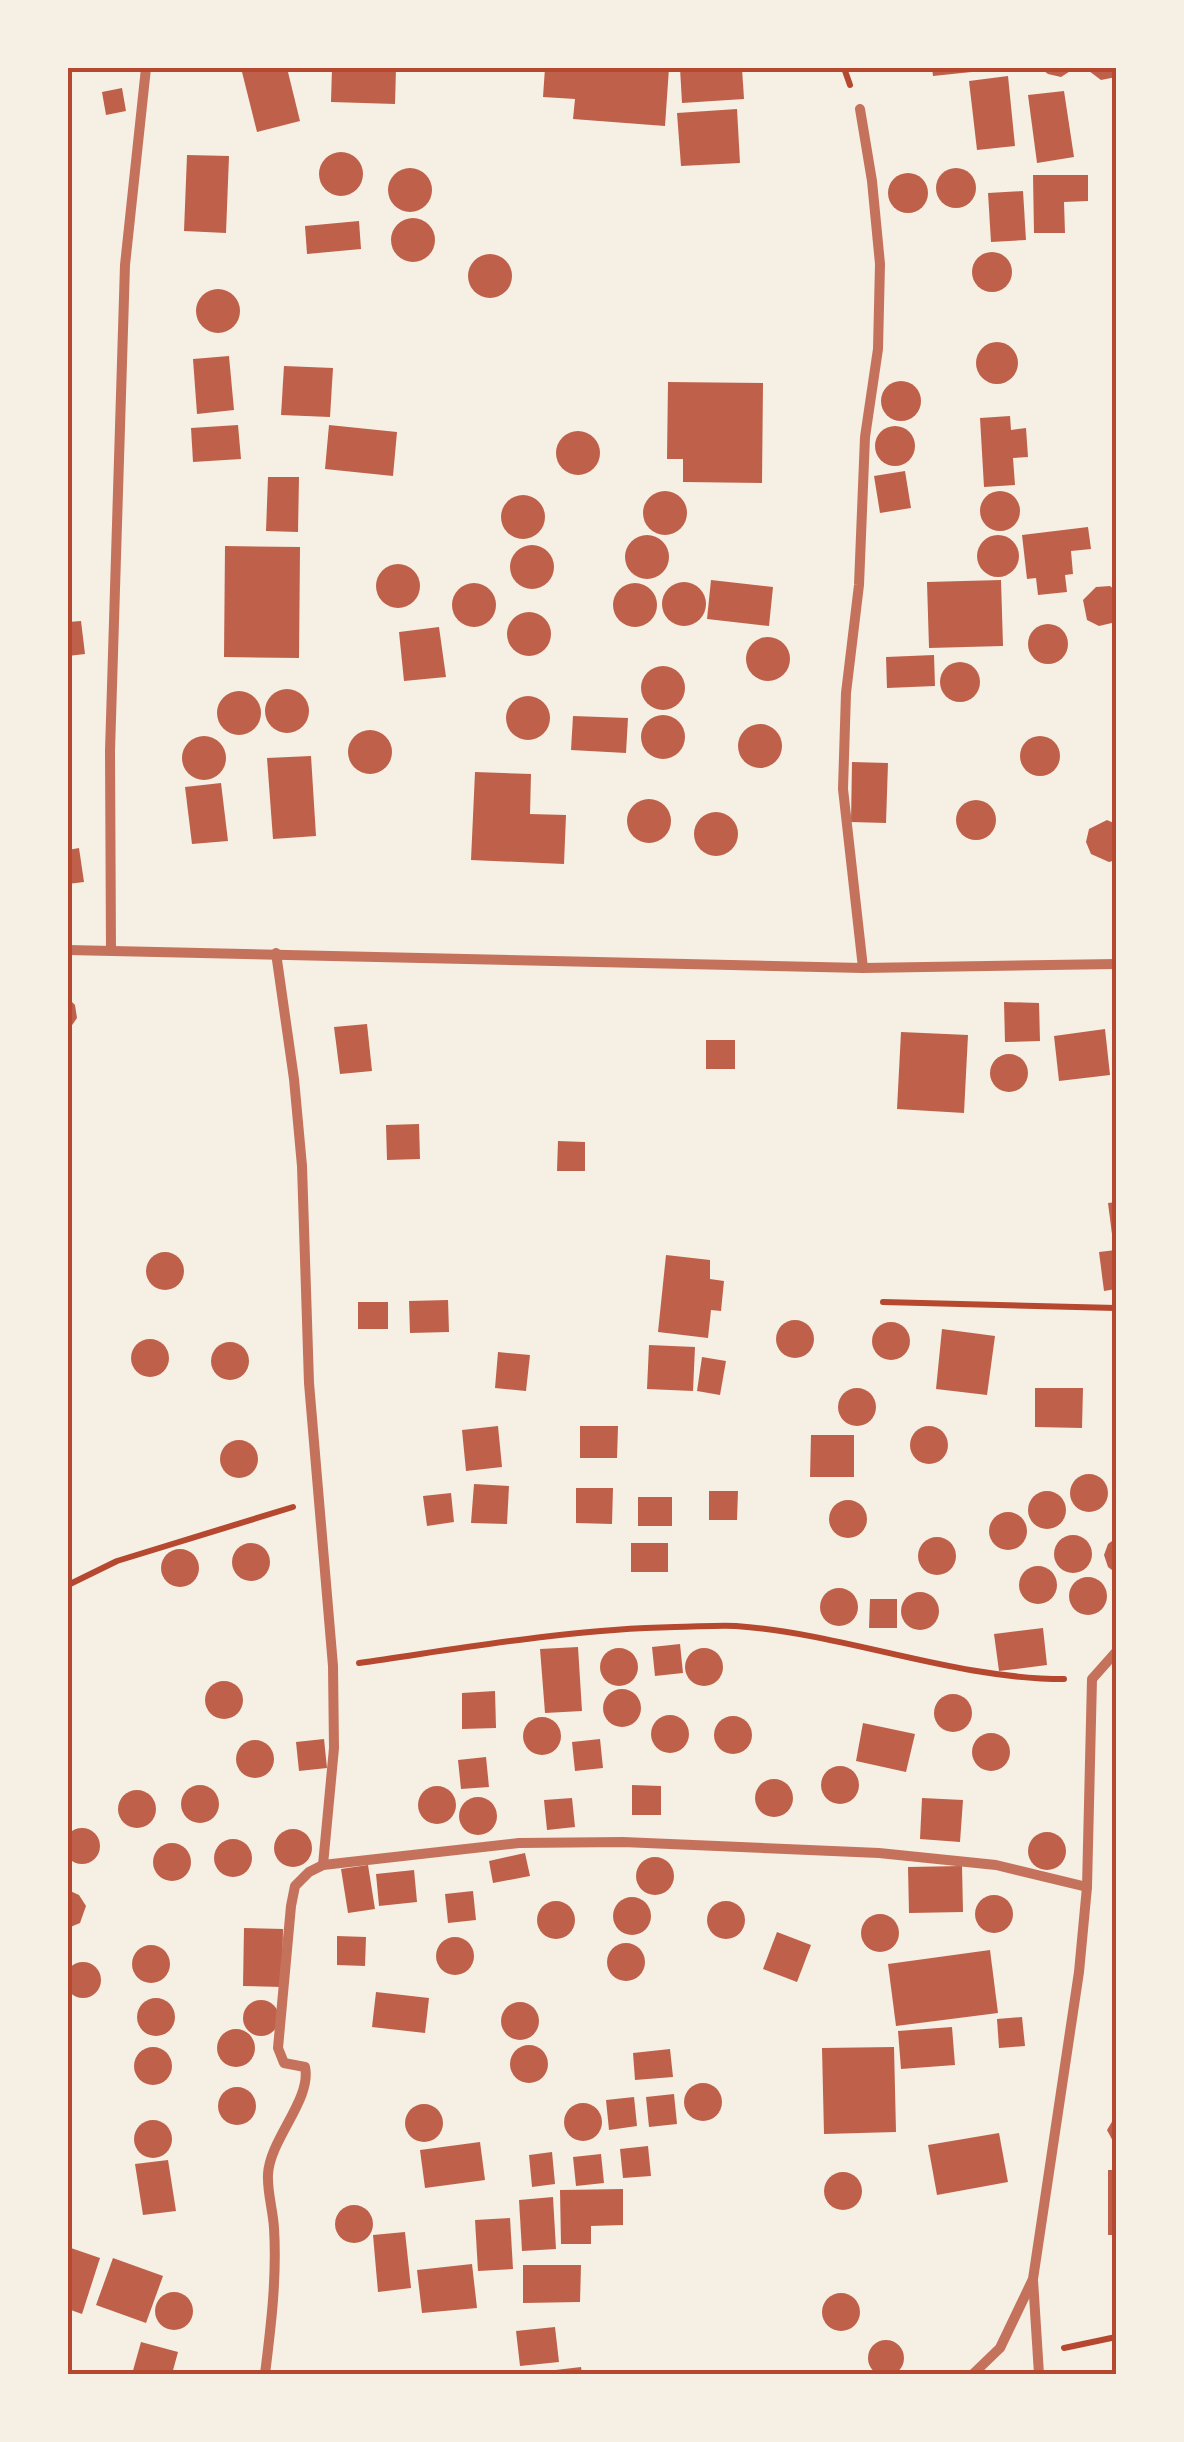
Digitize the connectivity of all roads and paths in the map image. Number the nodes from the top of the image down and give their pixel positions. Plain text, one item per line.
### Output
1 (146, 68) edge
2 (860, 109) dead end
3 (68, 950) edge
4 (112, 951) junction
5 (276, 953) junction
6 (1116, 964) edge
7 (863, 968) junction
8 (883, 1302) dead end
9 (1116, 1308) edge
10 (318, 1500) junction
11 (68, 1584) edge
12 (1116, 1652) edge
13 (333, 1666) junction
14 (1092, 1679) junction
15 (323, 1865) junction
16 (1087, 1887) junction
17 (1033, 2279) junction
18 (1116, 2337) edge
19 (1040, 2354) junction
20 (265, 2374) edge
21 (973, 2374) edge
22 (1039, 2374) edge

1 - 4 street
2 - 7 street
3 - 4 street
4 - 5 street
5 - 7 street
5 - 10 street
6 - 7 street
8 - 9 path
10 - 11 path
10 - 13 street
12 - 14 street
13 - 14 path
13 - 15 street
14 - 16 street
15 - 16 street
15 - 20 street
16 - 17 street
17 - 19 street
17 - 21 street
18 - 19 path
19 - 22 street

